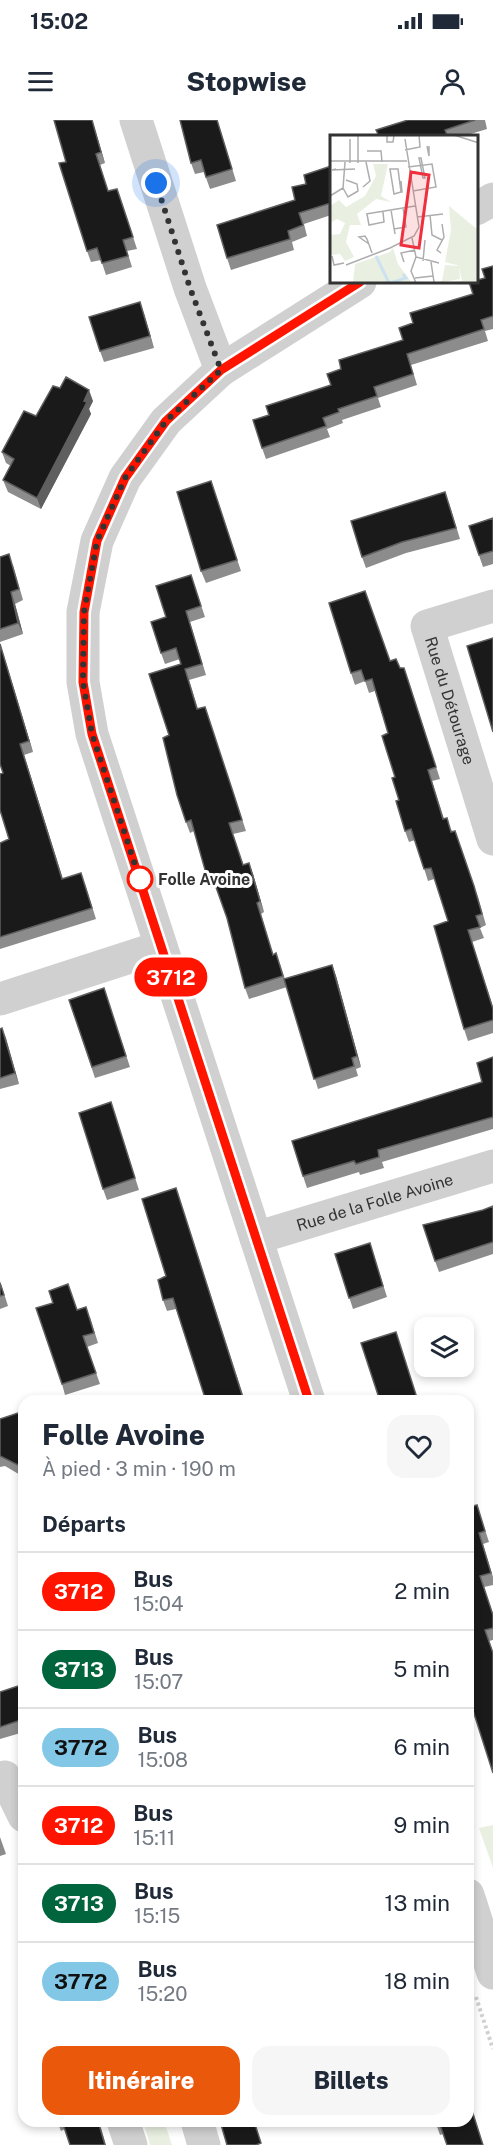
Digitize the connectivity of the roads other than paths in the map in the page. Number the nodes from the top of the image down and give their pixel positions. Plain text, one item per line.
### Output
1 (136, 120) edge
2 (493, 199) edge
3 (478, 208) edge
4 (357, 284) edge
5 (221, 370) junction
6 (493, 606) edge
7 (493, 839) edge
8 (161, 947) junction
9 (0, 999) edge
10 (493, 1166) edge
11 (256, 1239) junction
12 (307, 1395) edge
13 (10, 1776) edge
14 (18, 1799) edge
15 (474, 1917) edge
16 (487, 1965) edge
17 (125, 2127) edge
18 (199, 2127) edge
19 (131, 2145) edge
20 (204, 2145) edge

1 - 5 street
2 - 3 street
4 - 5 street
5 - 8 street
6 - 7 street, Rue du Détourage
8 - 9 street
8 - 11 street
10 - 11 street, Rue de la Folle Avoine
11 - 12 street
13 - 14 street
15 - 16 street
17 - 19 street
18 - 20 street

